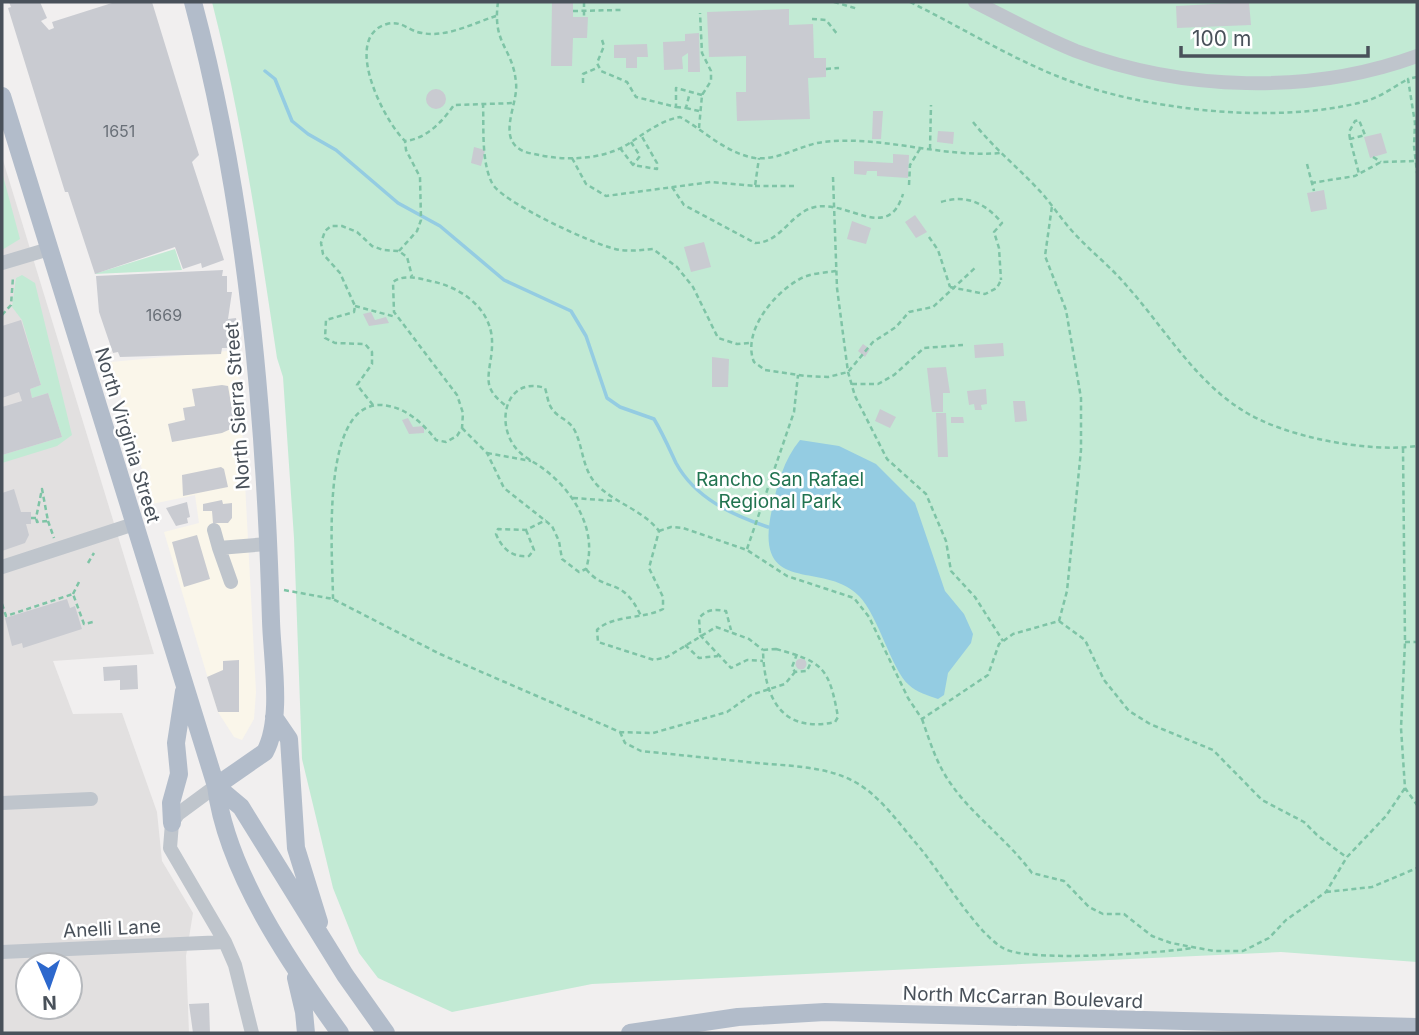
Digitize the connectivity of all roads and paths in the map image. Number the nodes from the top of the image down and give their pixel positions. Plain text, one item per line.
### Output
1 (193, 2) edge
2 (498, 2) edge
3 (584, 2) edge
4 (835, 2) edge
5 (975, 2) edge
6 (858, 9) dead end
7 (573, 10) dead end
8 (584, 10) junction
9 (621, 10) dead end
10 (700, 13) dead end
11 (496, 16) junction
12 (584, 17) dead end
13 (812, 19) dead end
14 (838, 35) dead end
15 (602, 40) dead end
16 (1417, 56) edge
17 (599, 67) junction
18 (839, 68) dead end
19 (826, 69) dead end
20 (1417, 77) edge
21 (583, 83) dead end
22 (690, 92) junction
23 (702, 95) junction
24 (2, 96) edge
25 (483, 103) junction
26 (515, 103) junction
27 (931, 105) dead end
28 (676, 107) junction
29 (686, 108) junction
30 (699, 111) junction
31 (973, 122) dead end
32 (699, 128) junction
33 (641, 135) junction
34 (1350, 139) junction
35 (405, 141) junction
36 (631, 142) junction
37 (923, 147) junction
38 (620, 148) junction
39 (930, 149) junction
40 (1000, 153) junction
41 (650, 154) junction
42 (640, 156) junction
43 (1374, 157) dead end
44 (572, 158) junction
45 (758, 158) junction
46 (1415, 161) junction
47 (1381, 162) junction
48 (1307, 164) dead end
49 (633, 165) junction
50 (1417, 173) edge
51 (1359, 174) junction
52 (833, 177) dead end
53 (1311, 183) junction
54 (909, 185) dead end
55 (755, 186) junction
56 (794, 186) dead end
57 (672, 187) junction
58 (1314, 191) dead end
59 (903, 194) dead end
60 (941, 202) dead end
61 (1052, 206) junction
62 (833, 207) junction
63 (929, 237) dead end
64 (49, 249) junction
65 (399, 251) junction
66 (2, 263) edge
67 (976, 267) dead end
68 (836, 271) junction
69 (13, 277) dead end
70 (412, 277) junction
71 (355, 306) junction
72 (2, 315) edge
73 (397, 317) junction
74 (750, 343) junction
75 (963, 345) dead end
76 (848, 372) junction
77 (798, 375) junction
78 (852, 384) junction
79 (373, 405) junction
80 (506, 406) junction
81 (462, 428) junction
82 (1417, 446) edge
83 (1403, 448) junction
84 (487, 453) junction
85 (532, 461) junction
86 (572, 498) junction
87 (615, 501) junction
88 (546, 520) junction
89 (48, 521) junction
90 (134, 524) junction
91 (214, 530) dead end
92 (526, 530) junction
93 (659, 531) junction
94 (55, 539) dead end
95 (267, 544) junction
96 (219, 548) junction
97 (747, 550) junction
98 (94, 553) dead end
99 (88, 563) dead end
100 (2, 567) edge
101 (586, 569) junction
102 (79, 582) dead end
103 (231, 582) dead end
104 (270, 588) junction
105 (73, 594) junction
106 (333, 599) junction
107 (2, 604) edge
108 (641, 617) junction
109 (93, 621) dead end
110 (1059, 621) junction
111 (731, 630) junction
112 (700, 635) junction
113 (1003, 641) junction
114 (1405, 642) junction
115 (1417, 642) edge
116 (685, 645) junction
117 (763, 650) junction
118 (797, 654) junction
119 (718, 656) junction
120 (763, 661) junction
121 (811, 662) junction
122 (795, 671) junction
123 (184, 688) junction
124 (768, 692) junction
125 (274, 717) junction
126 (922, 719) junction
127 (620, 733) junction
128 (216, 786) junction
129 (1405, 788) junction
130 (91, 799) dead end
131 (2, 803) edge
132 (1417, 805) edge
133 (172, 823) junction
134 (1347, 857) junction
135 (1417, 869) edge
136 (1326, 892) junction
137 (225, 942) junction
138 (327, 945) junction
139 (1193, 948) junction
140 (2, 952) edge
141 (290, 958) junction
142 (1417, 1027) edge
143 (252, 1033) edge
144 (306, 1033) edge
145 (340, 1033) edge
146 (386, 1033) edge
147 (630, 1033) edge

1 - 95 main road, North Sierra Street
2 - 11 path
3 - 8 path
4 - 6 path
5 - 16 street
7 - 8 path
8 - 9 path
8 - 12 path
10 - 23 path
11 - 26 path
11 - 35 path
13 - 14 path
15 - 17 path
17 - 21 path
17 - 28 path
18 - 19 path
20 - 46 path
22 - 23 path
22 - 28 path
22 - 29 path
23 - 30 path
24 - 64 main road, North Virginia Street
25 - 26 path
25 - 35 path
25 - 74 path
26 - 44 path
27 - 39 path
28 - 29 path
29 - 30 path
30 - 32 path
31 - 40 path
32 - 33 path
32 - 45 path
33 - 36 path
33 - 41 path
34 - 34 path
34 - 51 path
35 - 65 path
36 - 38 path
36 - 42 path
37 - 39 path
37 - 45 path
37 - 54 path
38 - 44 path
38 - 49 path
39 - 40 path
40 - 61 path
41 - 42 path
41 - 49 path
42 - 49 path
43 - 47 path
44 - 57 path
45 - 55 path
46 - 47 path
46 - 50 path
47 - 51 path
48 - 53 path
51 - 53 path
52 - 62 path
53 - 58 path
55 - 56 path
55 - 57 path
57 - 62 path
59 - 62 path
60 - 63 path, bridge
61 - 83 path
61 - 110 path
62 - 68 path
64 - 66 street
64 - 90 main road, North Virginia Street
65 - 70 path
65 - 71 path
67 - 76 path
68 - 74 path
68 - 76 path
69 - 72 path
70 - 73 path
70 - 80 path
71 - 73 path
71 - 79 path
73 - 81 path
74 - 77 path
75 - 78 path
76 - 77 path
76 - 78 path
77 - 97 path
78 - 113 path
79 - 81 path
79 - 106 path
80 - 85 path
80 - 87 path
81 - 84 path
82 - 83 path
83 - 114 path
84 - 85 path
84 - 88 path
85 - 86 path
86 - 87 path
86 - 101 path
87 - 93 path
88 - 92 path
88 - 101 path
89 - 89 path
89 - 94 path
90 - 100 street
90 - 123 main road, North Virginia Street
91 - 96 street
92 - 92 path
93 - 97 path
93 - 108 path
95 - 96 street
95 - 104 main road, North Sierra Street
96 - 103 street
97 - 126 path
98 - 99 path
101 - 108 path
102 - 105 path
104 - 106 path
104 - 125 main road, North Sierra Street
105 - 107 path
105 - 109 path
106 - 127 path
108 - 116 path
110 - 113 path
110 - 134 path
111 - 112 path
111 - 112 path
111 - 117 path
112 - 116 path
112 - 119 path
113 - 126 path
114 - 115 path
114 - 129 path
116 - 119 path
117 - 118 path
117 - 120 path
118 - 121 path
118 - 122 path
119 - 120 path
120 - 124 path
121 - 122 path
121 - 124 path
122 - 124 path
123 - 128 main road, North Virginia Street
123 - 133 main road
124 - 127 path
125 - 128 main road, North Sierra Street
125 - 138 main road
126 - 139 path
127 - 139 path
128 - 133 street
128 - 138 main road
128 - 141 main road, North Virginia Street
129 - 132 path
129 - 134 path
130 - 131 street
133 - 137 street
134 - 136 path
135 - 136 path
136 - 139 path
137 - 140 street, Anelli Lane
137 - 143 street
138 - 146 main road
141 - 144 main road
141 - 145 main road, North Virginia Street
142 - 147 main road, North McCarran Boulevard

